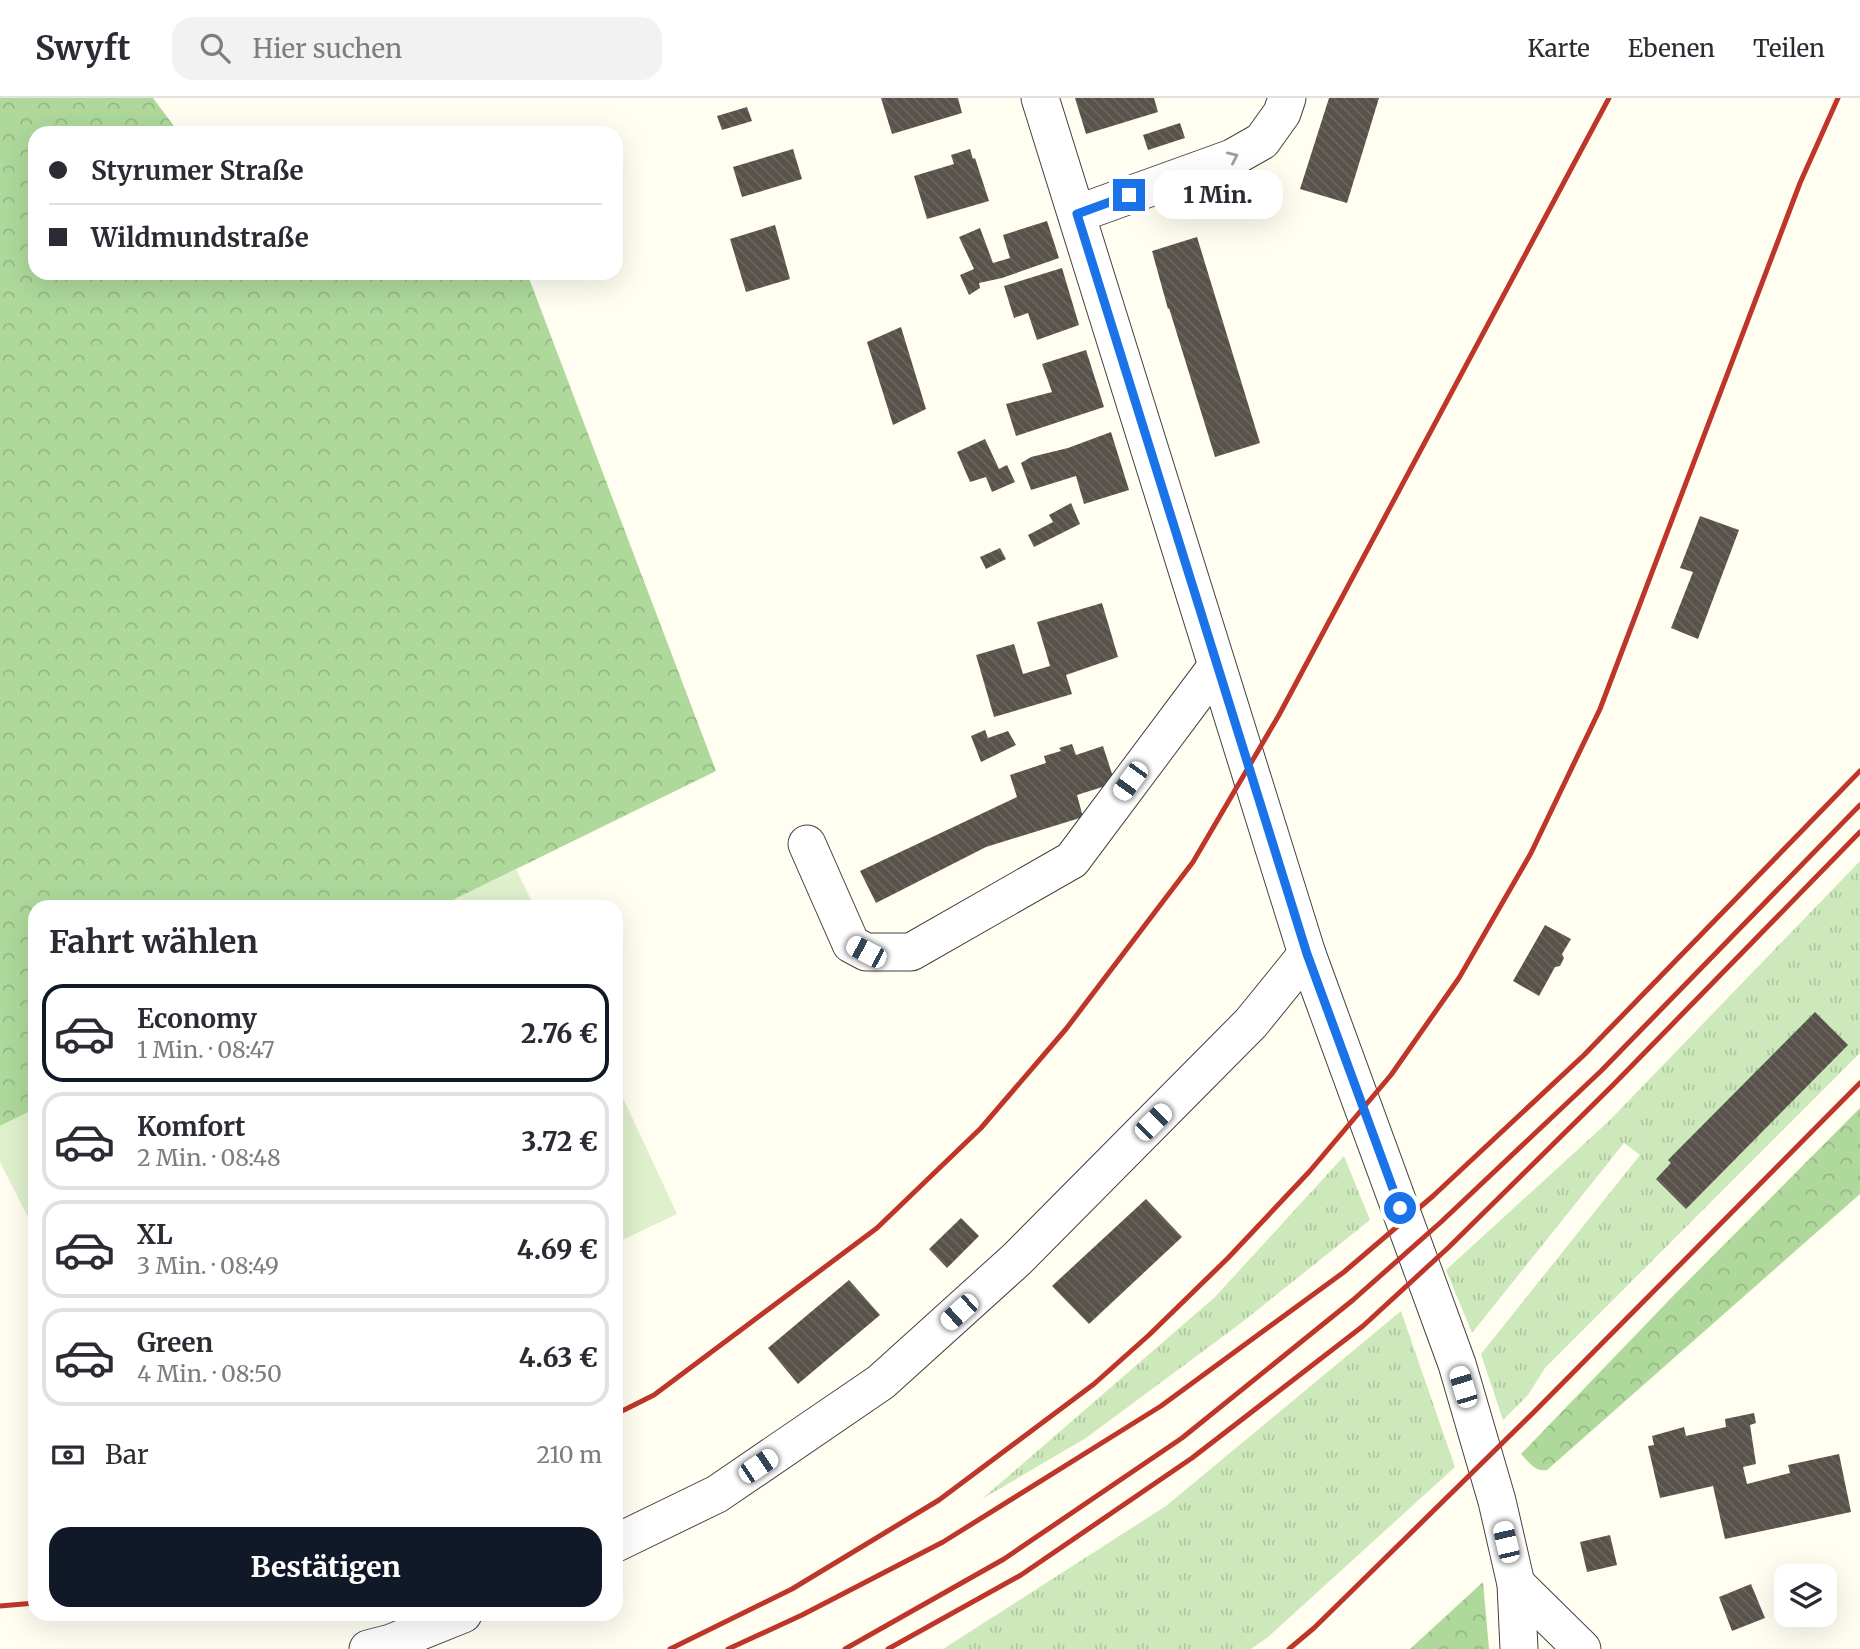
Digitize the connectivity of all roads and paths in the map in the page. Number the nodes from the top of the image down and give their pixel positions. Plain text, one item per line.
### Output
1 (1040, 98) edge
2 (1287, 98) edge
3 (1077, 214) junction
4 (1217, 666) junction
5 (807, 844) dead end
6 (1307, 954) junction
7 (623, 1540) edge
8 (1516, 1584) junction
9 (446, 1621) edge
10 (368, 1649) edge
11 (1519, 1649) edge
12 (1583, 1649) edge

1 - 3 street
3 -> 2 street
3 - 4 street
4 - 5 street
4 - 6 street
6 - 7 street
6 - 8 street
8 - 11 street
8 - 12 street
9 - 10 street

